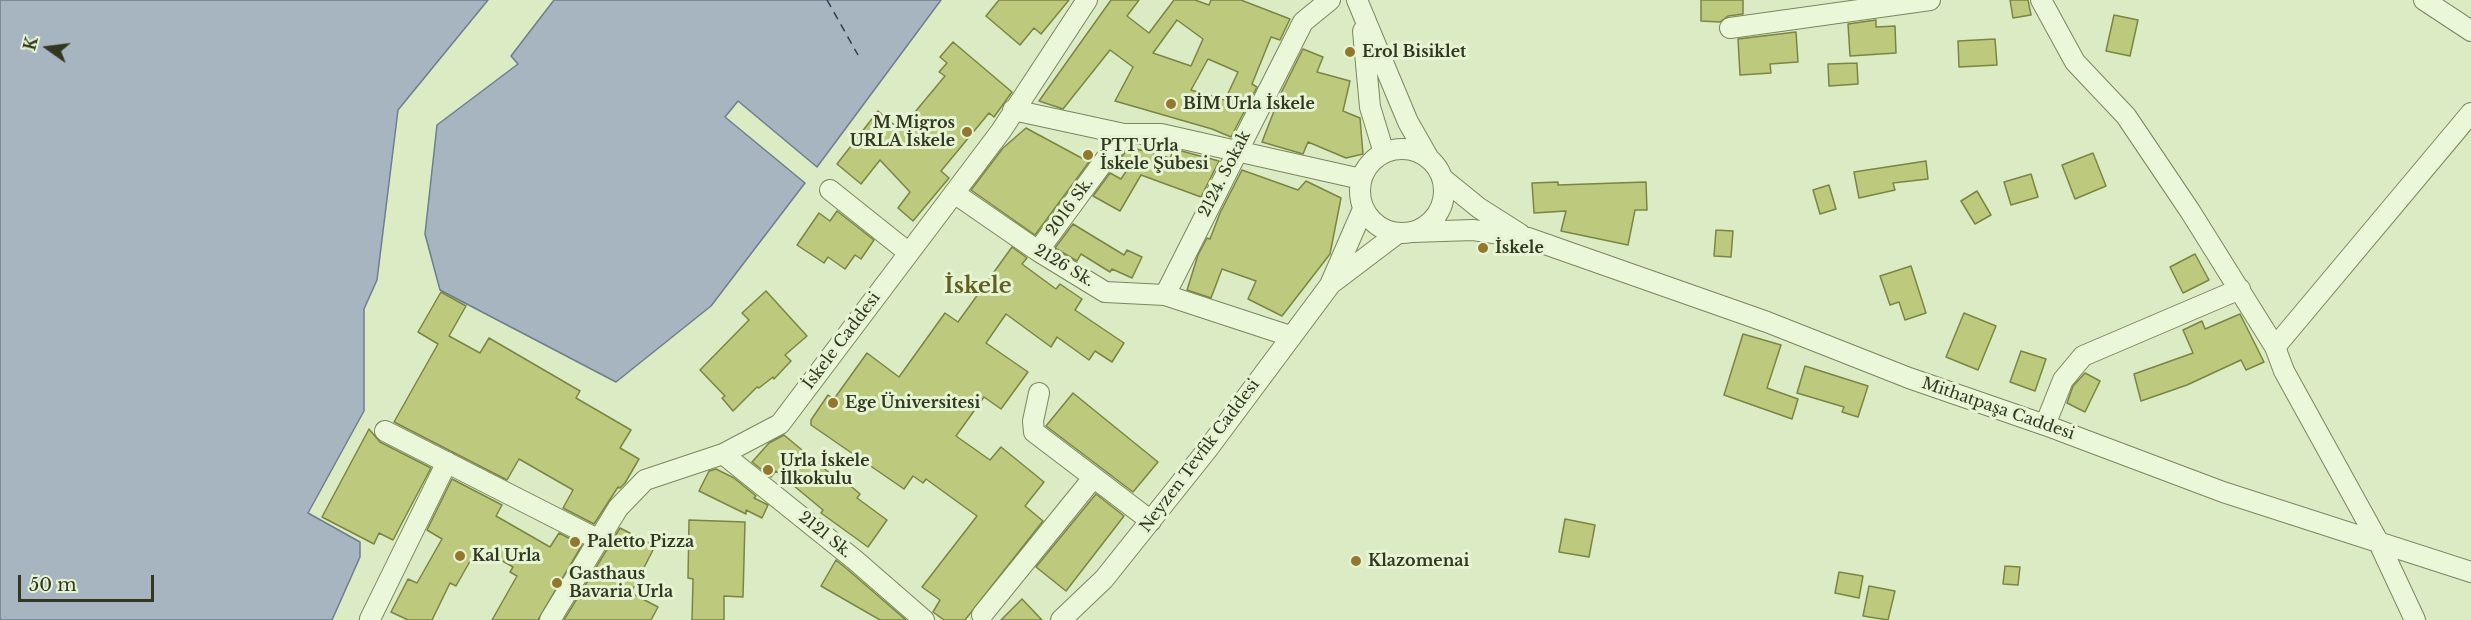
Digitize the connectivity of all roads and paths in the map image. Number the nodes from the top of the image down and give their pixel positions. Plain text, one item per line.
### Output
1 (1087, 0) edge
2 (1330, 0) edge
3 (1930, 0) edge
4 (2041, 0) edge
5 (2424, 0) edge
6 (1359, 5) edge
7 (1730, 28) dead end
8 (2471, 31) edge
9 (1012, 110) junction
10 (2471, 112) edge
11 (1124, 134) junction
12 (1235, 152) junction
13 (1384, 153) junction
14 (1428, 158) junction
15 (1442, 178) junction
16 (1361, 179) junction
17 (830, 190) dead end
18 (954, 193) junction
19 (1364, 209) junction
20 (1405, 233) junction
21 (1528, 238) junction
22 (1038, 251) junction
23 (909, 253) junction
24 (1330, 285) junction
25 (2240, 289) junction
26 (1165, 295) junction
27 (1290, 336) junction
28 (2276, 347) junction
29 (1039, 393) dead end
30 (2045, 425) junction
31 (386, 431) dead end
32 (723, 454) junction
33 (447, 462) junction
34 (1093, 478) junction
35 (1151, 521) junction
36 (599, 540) junction
37 (2379, 543) junction
38 (2471, 572) edge
39 (982, 615) dead end
40 (370, 619) edge
41 (550, 620) edge
42 (924, 620) edge
43 (1061, 620) edge
44 (2415, 620) edge

1 - 9 street, İskele Caddesi
2 - 12 street, 2124. Sokak
3 - 7 street
4 - 25 street
5 - 8 street
6 - 13 street
6 - 14 street
9 - 11 street
9 - 18 street, İskele Caddesi
10 - 28 street
11 - 12 street
11 - 22 street, 2016 Sk.
12 - 16 street
12 - 26 street, 2124. Sokak
13 - 14 street
13 - 16 street
14 - 15 street
15 - 20 street
15 - 21 street
16 - 19 street
17 - 23 street
18 - 22 street, 2126 Sk.
18 - 23 street, İskele Caddesi
19 - 20 street
19 - 24 street
20 - 21 street
20 - 24 street
21 - 30 street, Mithatpaşa Caddesi
22 - 26 street, 2126 Sk.
23 - 32 street, İskele Caddesi
24 - 27 street, Neyzen Tevfik Caddesi
25 - 28 street
25 - 30 street
26 - 27 street, 2126 Sk.
27 - 35 street, Neyzen Tevfik Caddesi
28 - 37 street
29 - 34 street
30 - 37 street, Mithatpaşa Caddesi
31 - 33 street
32 - 36 street, İskele Caddesi
32 - 42 street, 2121 Sk.
33 - 36 street
33 - 40 street
34 - 35 street
34 - 39 street
35 - 43 street, Neyzen Tevfik Caddesi
36 - 41 street, İskele Caddesi
37 - 38 street, Mithatpaşa Caddesi
37 - 44 street

